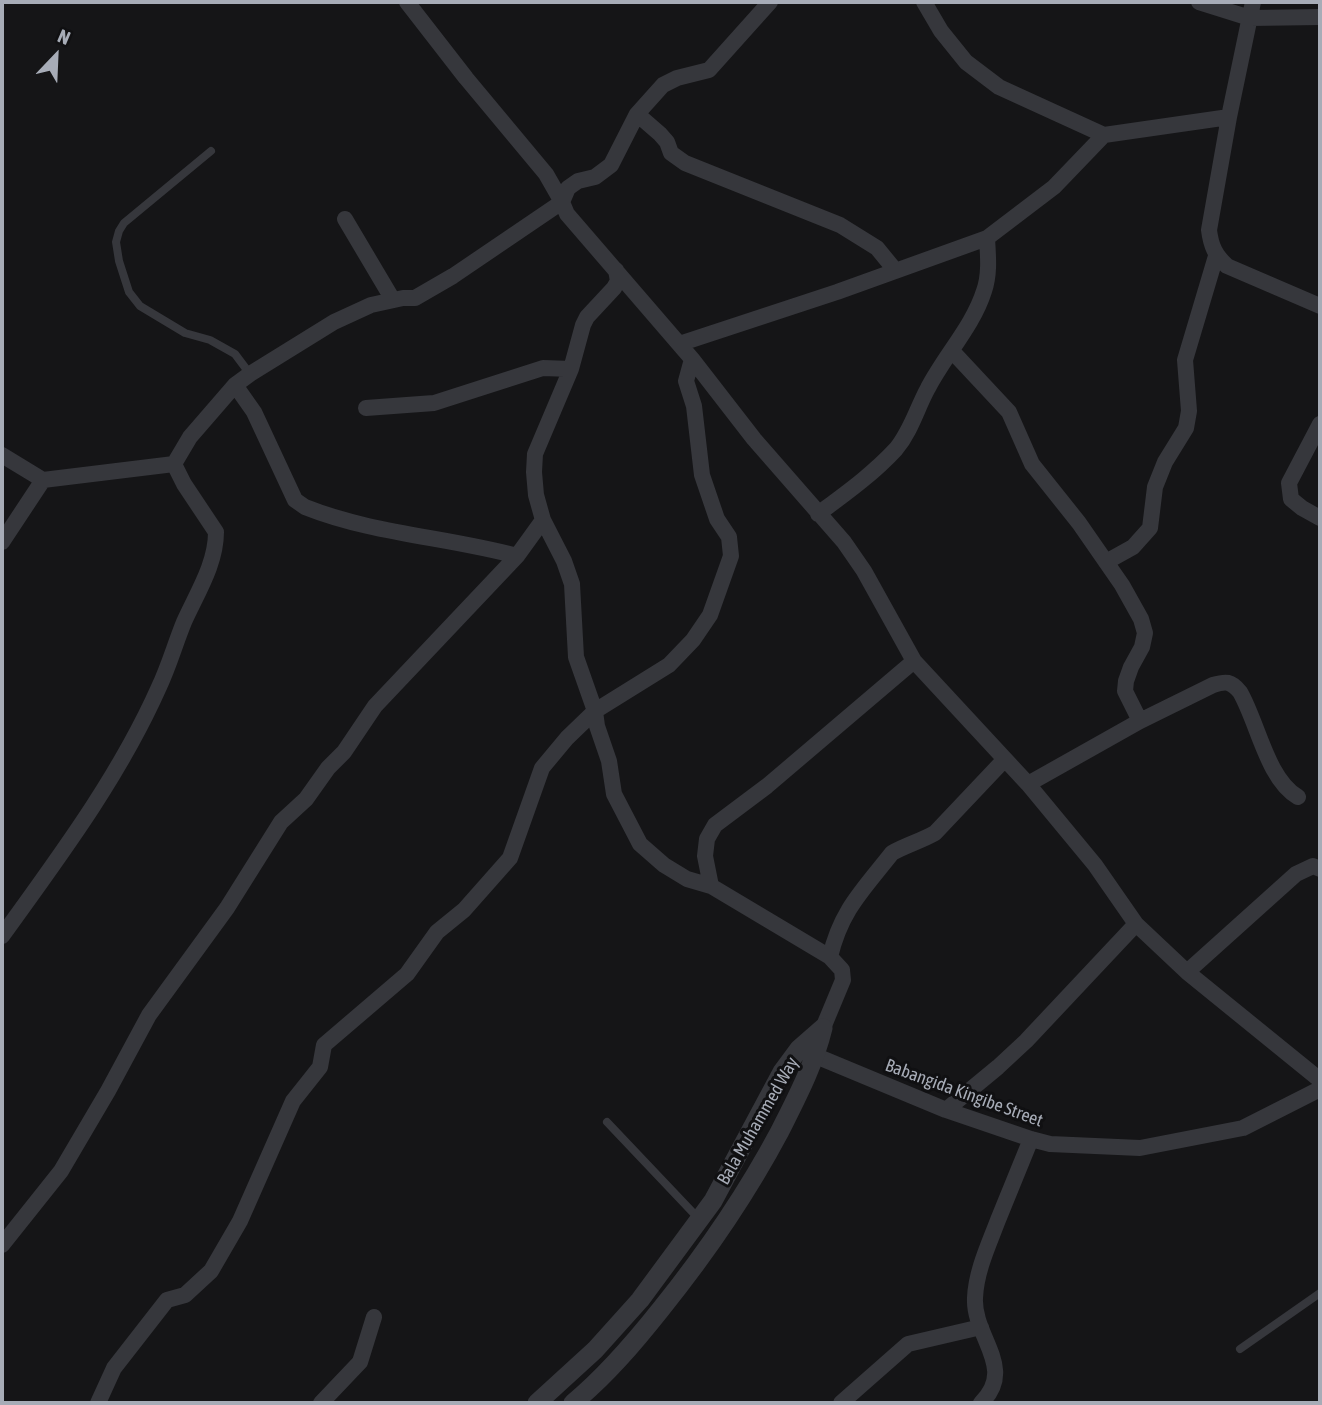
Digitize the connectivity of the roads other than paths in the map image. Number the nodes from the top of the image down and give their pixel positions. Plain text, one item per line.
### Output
1 (770, 2) edge
2 (924, 2) edge
3 (1199, 2) edge
4 (1253, 2) edge
5 (413, 4) edge
6 (1320, 17) edge
7 (1250, 19) junction
8 (637, 114) junction
9 (1228, 117) junction
10 (1104, 135) junction
11 (211, 151) dead end
12 (562, 202) junction
13 (345, 219) dead end
14 (987, 238) junction
15 (1216, 256) junction
16 (616, 270) junction
17 (895, 270) junction
18 (393, 300) junction
19 (1320, 306) edge
20 (679, 344) junction
21 (952, 351) junction
22 (692, 359) junction
23 (571, 369) junction
24 (250, 374) junction
25 (235, 386) junction
26 (366, 408) dead end
27 (1320, 424) edge
28 (2, 455) edge
29 (174, 464) junction
30 (43, 480) junction
31 (818, 514) junction
32 (1320, 518) edge
33 (543, 520) junction
34 (2, 542) edge
35 (517, 556) junction
36 (1106, 562) junction
37 (914, 661) junction
38 (595, 710) junction
39 (1140, 721) junction
40 (1005, 759) junction
41 (1028, 784) junction
42 (1298, 797) dead end
43 (1320, 869) edge
44 (711, 886) junction
45 (1136, 924) junction
46 (2, 936) edge
47 (830, 957) junction
48 (1187, 972) junction
49 (823, 1028) joint
50 (808, 1052) junction
51 (1320, 1080) edge
52 (1320, 1089) edge
53 (946, 1110) junction
54 (607, 1122) dead end
55 (1031, 1139) junction
56 (699, 1219) junction
57 (2, 1245) edge
58 (1320, 1293) edge
59 (374, 1317) dead end
60 (981, 1327) junction
61 (1240, 1349) dead end
62 (98, 1403) edge
63 (321, 1403) edge
64 (537, 1403) edge
65 (573, 1403) edge
66 (841, 1403) edge
67 (981, 1403) edge

1 - 8 street
2 - 10 street
3 - 7 street
4 - 7 street
5 - 12 street
6 - 7 street
7 - 9 street
8 - 12 street
8 - 17 street
9 - 10 street
9 - 15 street
10 - 14 street
11 - 24 lane
12 - 16 street
12 - 18 street
13 - 18 street
14 - 17 street
14 - 21 street
15 - 19 street
15 - 36 street
16 - 20 street
16 - 23 street
17 - 20 street
18 - 24 street
20 - 22 street
21 - 31 street
21 - 36 street
22 - 31 street
22 - 38 street
23 - 26 street
23 - 33 street
24 - 25 street
25 - 29 street
25 - 35 street
27 - 32 street
28 - 30 street
29 - 30 street
29 - 46 street
30 - 34 street
31 - 37 street
33 - 35 street
33 - 38 street
35 - 57 street
36 - 39 street
37 - 40 street
37 - 44 street
38 - 44 street
38 - 62 street
39 - 41 street
39 - 42 street
40 - 41 street
40 - 47 street
41 - 45 street
43 - 48 street
44 - 47 street
45 - 48 street
45 - 53 street
47 - 49 street
48 - 51 street
49 - 50 street, Bala Muhammed Way
50 - 53 street, Babangida Kingibe Street
50 - 56 street, Bala Muhammed Way
50 - 65 street, Bala Muhammed Way
52 - 55 street, Babangida Kingibe Street
53 - 55 street, Babangida Kingibe Street
54 - 56 lane
55 - 60 street
56 - 64 street, Bala Muhammed Way
58 - 61 lane
59 - 63 street
60 - 66 street
60 - 67 street

